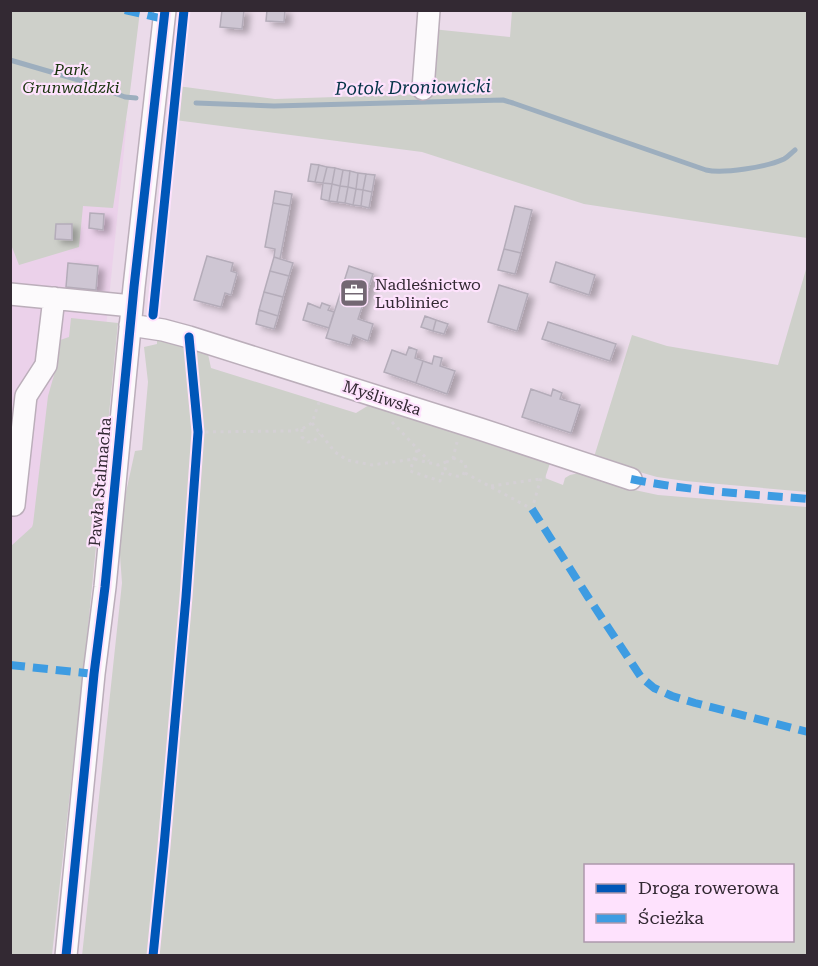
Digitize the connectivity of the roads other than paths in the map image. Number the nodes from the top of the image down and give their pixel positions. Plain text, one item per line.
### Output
1 (165, 10) edge
2 (429, 10) edge
3 (423, 89) dead end
4 (10, 294) edge
5 (54, 298) junction
6 (131, 316) junction
7 (18, 401) edge
8 (631, 479) dead end
9 (10, 504) edge
10 (66, 956) edge

1 - 6 street, Pawła Stalmacha
2 - 3 street
4 - 5 street, Myśliwska
5 - 6 street, Myśliwska
5 - 7 street
6 - 8 street, Myśliwska
6 - 10 street, Pawła Stalmacha
7 - 9 street

